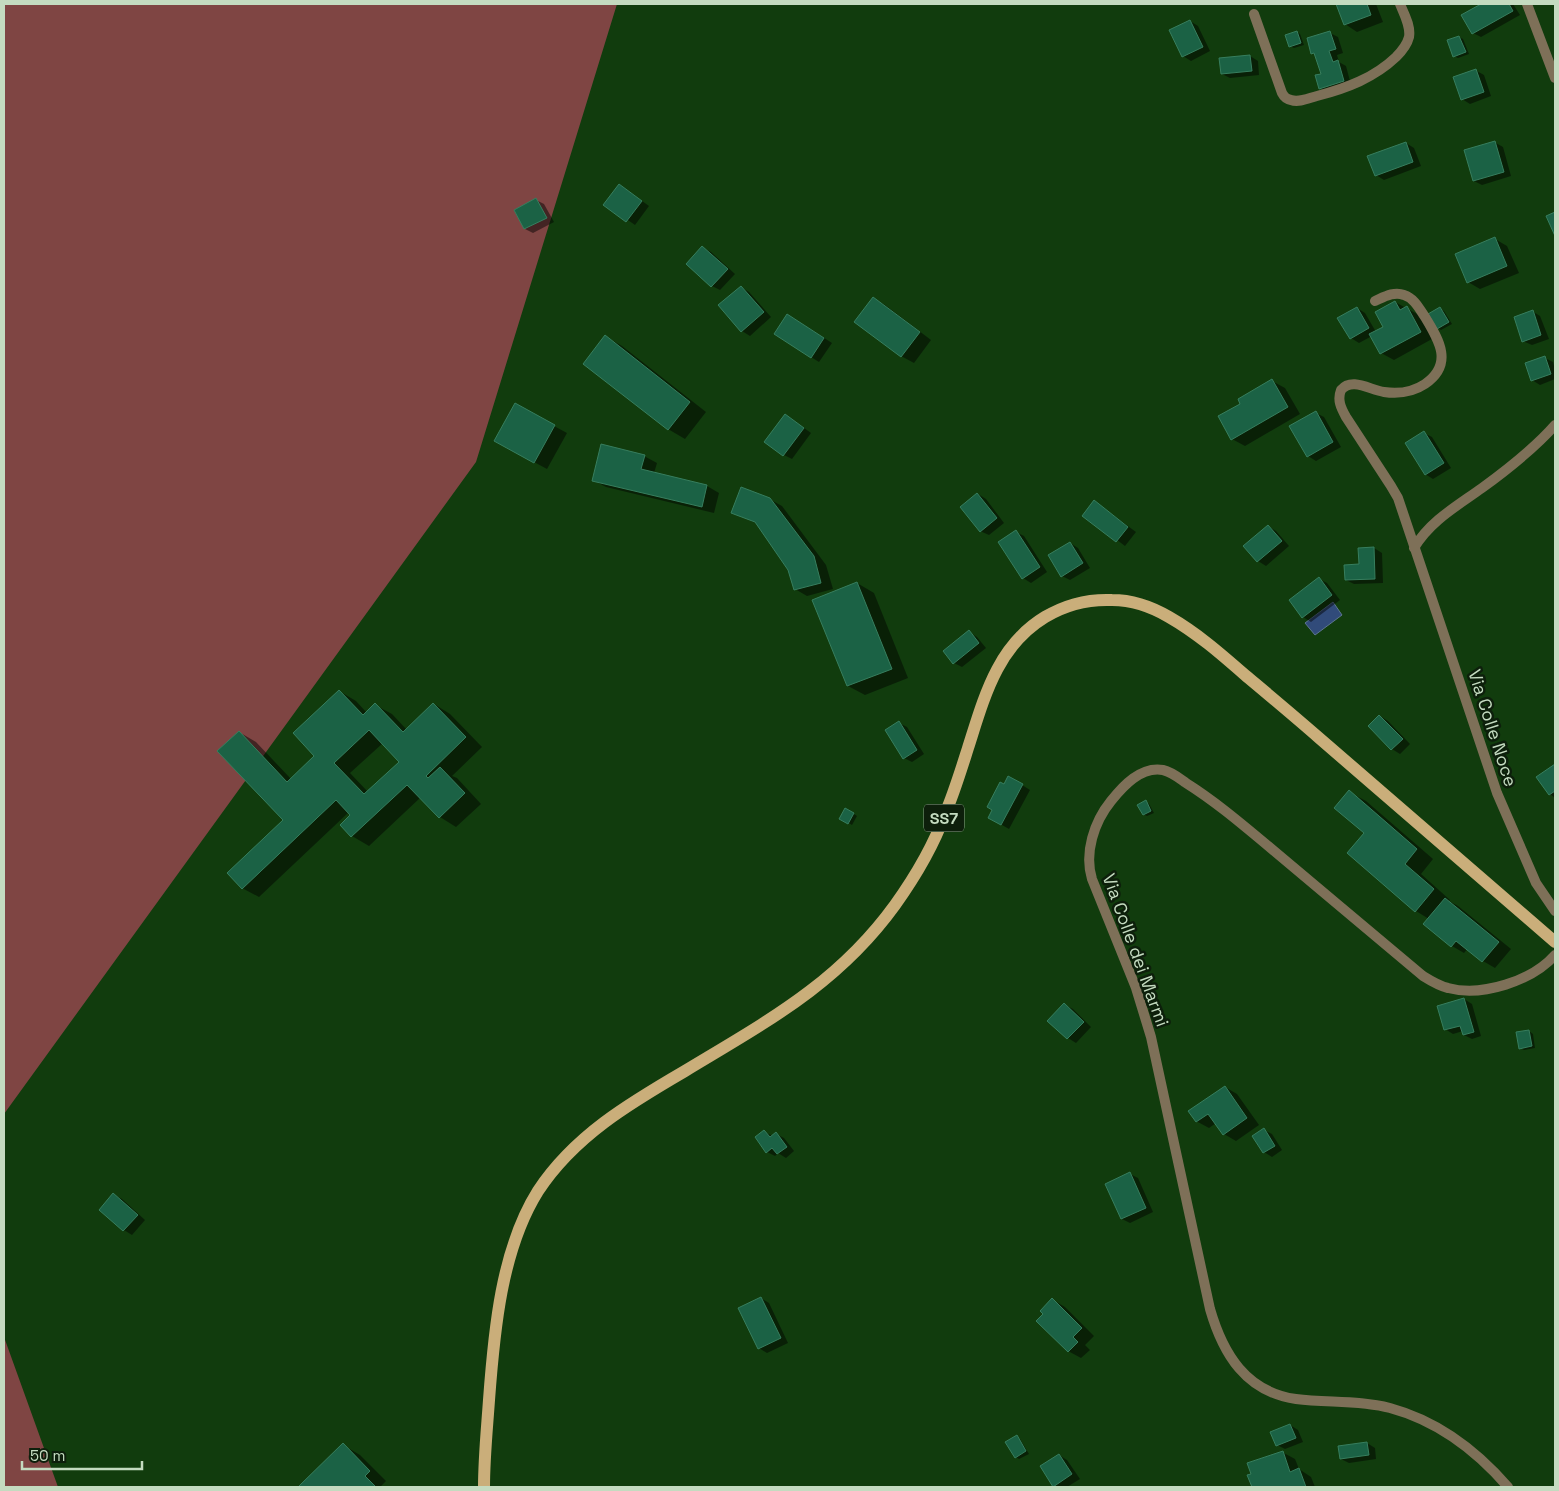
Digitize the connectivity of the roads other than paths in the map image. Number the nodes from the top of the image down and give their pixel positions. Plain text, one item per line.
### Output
1 (1400, 4) edge
2 (1527, 4) edge
3 (1254, 14) dead end
4 (1555, 78) edge
5 (1374, 301) dead end
6 (1555, 425) edge
7 (1414, 548) junction
8 (1555, 912) edge
9 (1555, 942) edge
10 (1555, 955) edge
11 (484, 1487) edge
12 (1508, 1487) edge

1 - 3 street
2 - 4 street
5 - 7 street, Via Colle Noce
6 - 7 street
7 - 8 street, Via Colle Noce
9 - 11 main road, SS7
10 - 12 street, Via Colle dei Marmi

